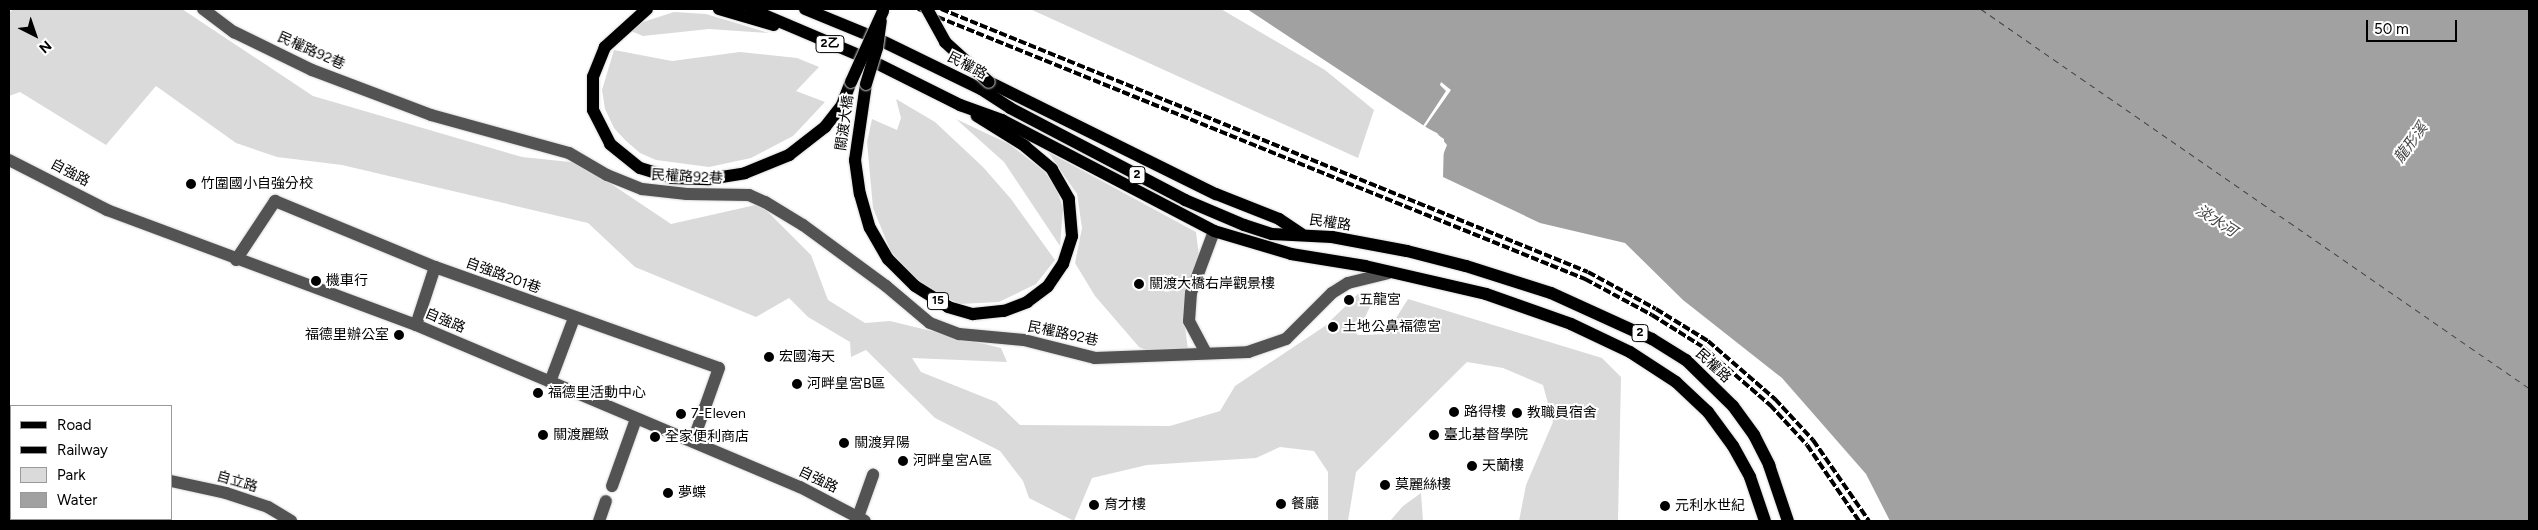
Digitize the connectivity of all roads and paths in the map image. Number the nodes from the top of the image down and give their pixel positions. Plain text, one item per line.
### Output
1 (203, 9) edge
2 (647, 9) edge
3 (719, 9) edge
4 (750, 9) edge
5 (805, 9) edge
6 (927, 9) edge
7 (883, 10) edge
8 (790, 27) junction
9 (878, 39) joint
10 (870, 60) joint
11 (960, 105) junction
12 (9, 160) edge
13 (1214, 231) junction
14 (1301, 234) junction
15 (236, 260) junction
16 (435, 267) junction
17 (1388, 273) junction
18 (574, 318) junction
19 (416, 324) junction
20 (1206, 353) junction
21 (550, 382) junction
22 (636, 419) junction
23 (693, 441) junction
24 (873, 475) dead end
25 (172, 481) edge
26 (612, 486) dead end
27 (606, 501) dead end
28 (862, 519) edge
29 (291, 521) edge
30 (598, 521) edge
31 (1765, 521) edge
32 (1788, 521) edge

1 - 20 street, 民權路92巷
2 - 7 main road, 關渡大橋 / 15, bridge
3 - 8 main road
4 - 8 main road, 2乙
5 - 9 main road, 民權路 / 2乙
6 - 14 main road, bridge
7 - 11 main road, 關渡大橋 / 15, bridge
8 - 10 main road, 2乙
9 - 14 main road, 民權路 / 2
10 - 11 main road, 2
11 - 13 main road, 2
12 - 15 street, 自強路
13 - 17 main road, 2
13 - 20 street
14 - 32 main road, 民權路 / 2
15 - 16 street, 自強路201巷
15 - 19 street, 自強路
16 - 18 street, 自強路201巷
16 - 19 street
17 - 20 street
17 - 31 main road, 2
18 - 21 street
18 - 23 street, 自強路201巷
19 - 21 street, 自強路
21 - 22 street, 自強路
22 - 23 street, 自強路
22 - 26 street
23 - 28 street, 自強路
24 - 28 street
25 - 29 street, 自立路
27 - 30 street

